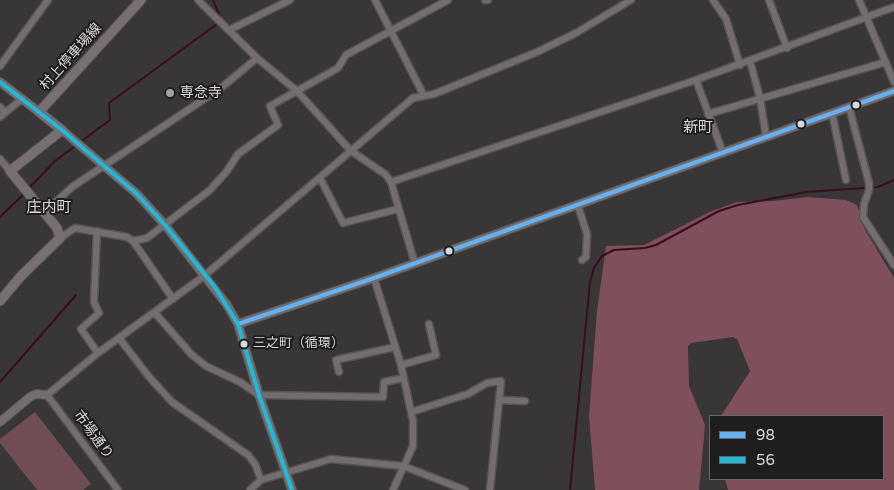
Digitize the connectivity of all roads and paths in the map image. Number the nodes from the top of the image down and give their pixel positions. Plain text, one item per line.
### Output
1 (48, 0) edge
2 (141, 0) edge
3 (198, 0) edge
4 (290, 0) edge
5 (375, 0) edge
6 (448, 0) edge
7 (631, 0) edge
8 (713, 0) edge
9 (769, 0) edge
10 (859, 0) edge
11 (620, 3) edge
12 (894, 7) edge
13 (866, 16) junction
14 (230, 30) junction
15 (392, 31) junction
16 (787, 48) junction
17 (257, 58) junction
18 (750, 61) junction
19 (886, 62) junction
20 (740, 64) junction
21 (0, 66) edge
22 (696, 80) junction
23 (0, 82) edge
24 (894, 82) edge
25 (297, 91) junction
26 (894, 91) edge
27 (423, 94) junction
28 (760, 98) junction
29 (22, 99) junction
30 (0, 106) edge
31 (849, 107) junction
32 (39, 112) junction
33 (832, 113) junction
34 (3, 114) edge
35 (708, 114) junction
36 (62, 130) junction
37 (766, 136) junction
38 (351, 151) junction
39 (723, 152) junction
40 (0, 159) edge
41 (106, 166) junction
42 (10, 171) junction
43 (320, 178) junction
44 (846, 180) dead end
45 (391, 182) junction
46 (578, 206) junction
47 (398, 209) junction
48 (44, 213) junction
49 (165, 225) junction
50 (97, 231) junction
51 (60, 238) junction
52 (133, 241) junction
53 (582, 260) dead end
54 (415, 264) junction
55 (894, 265) edge
56 (204, 276) junction
57 (374, 278) junction
58 (173, 299) junction
59 (0, 301) edge
60 (155, 313) junction
61 (238, 324) junction
62 (430, 324) dead end
63 (119, 338) junction
64 (395, 347) junction
65 (98, 353) junction
66 (401, 364) junction
67 (339, 372) dead end
68 (404, 378) junction
69 (47, 395) junction
70 (259, 395) junction
71 (500, 400) junction
72 (525, 401) dead end
73 (411, 412) junction
74 (0, 422) edge
75 (403, 466) junction
76 (285, 473) junction
77 (261, 480) junction
78 (118, 490) edge
79 (250, 490) edge
80 (292, 490) edge
81 (393, 490) edge
82 (465, 490) edge
83 (490, 490) edge

1 - 21 street
2 - 32 main road, 村上停車場線
3 - 14 street
4 - 14 street
5 - 15 street
6 - 15 street
7 - 11 street
8 - 20 street
9 - 16 street
10 - 13 street
11 - 27 street
12 - 13 street
13 - 16 street
13 - 19 street
14 - 17 street
15 - 25 street
15 - 27 street
16 - 18 street
17 - 25 street
17 - 41 street
18 - 20 street
18 - 28 street
19 - 24 street
19 - 28 street
20 - 22 street
22 - 35 street
22 - 45 street
23 - 29 street
25 - 38 street
25 - 49 street
26 - 31 street
27 - 38 street
28 - 35 street
28 - 37 street
29 - 32 street
29 - 34 street
30 - 34 street
31 - 33 street
31 - 55 street
32 - 36 main road
33 - 37 street
33 - 44 street
35 - 39 street
36 - 41 street
36 - 42 main road
37 - 39 street
38 - 43 street
38 - 45 street
39 - 46 street
40 - 42 street
41 - 48 street
41 - 49 street
42 - 48 main road
43 - 47 street
43 - 56 street
45 - 47 street
46 - 53 street
46 - 54 street
47 - 54 street
48 - 51 main road
49 - 52 street
49 - 56 street
50 - 51 street
50 - 52 street
50 - 65 street
51 - 59 main road
52 - 58 street
54 - 57 street
56 - 58 street
56 - 61 street
57 - 61 street
57 - 64 street
58 - 60 street
60 - 63 street
60 - 70 street
61 - 70 street
62 - 66 street
63 - 65 street
63 - 77 street
64 - 66 street
64 - 67 street
65 - 69 street
66 - 68 street
68 - 70 street
68 - 73 street
69 - 74 street
69 - 78 street, 市場通り
70 - 76 street
71 - 72 street
71 - 73 street
71 - 83 street
73 - 75 street
75 - 76 street
75 - 81 street
75 - 82 street
76 - 77 street
76 - 80 street
77 - 79 street

